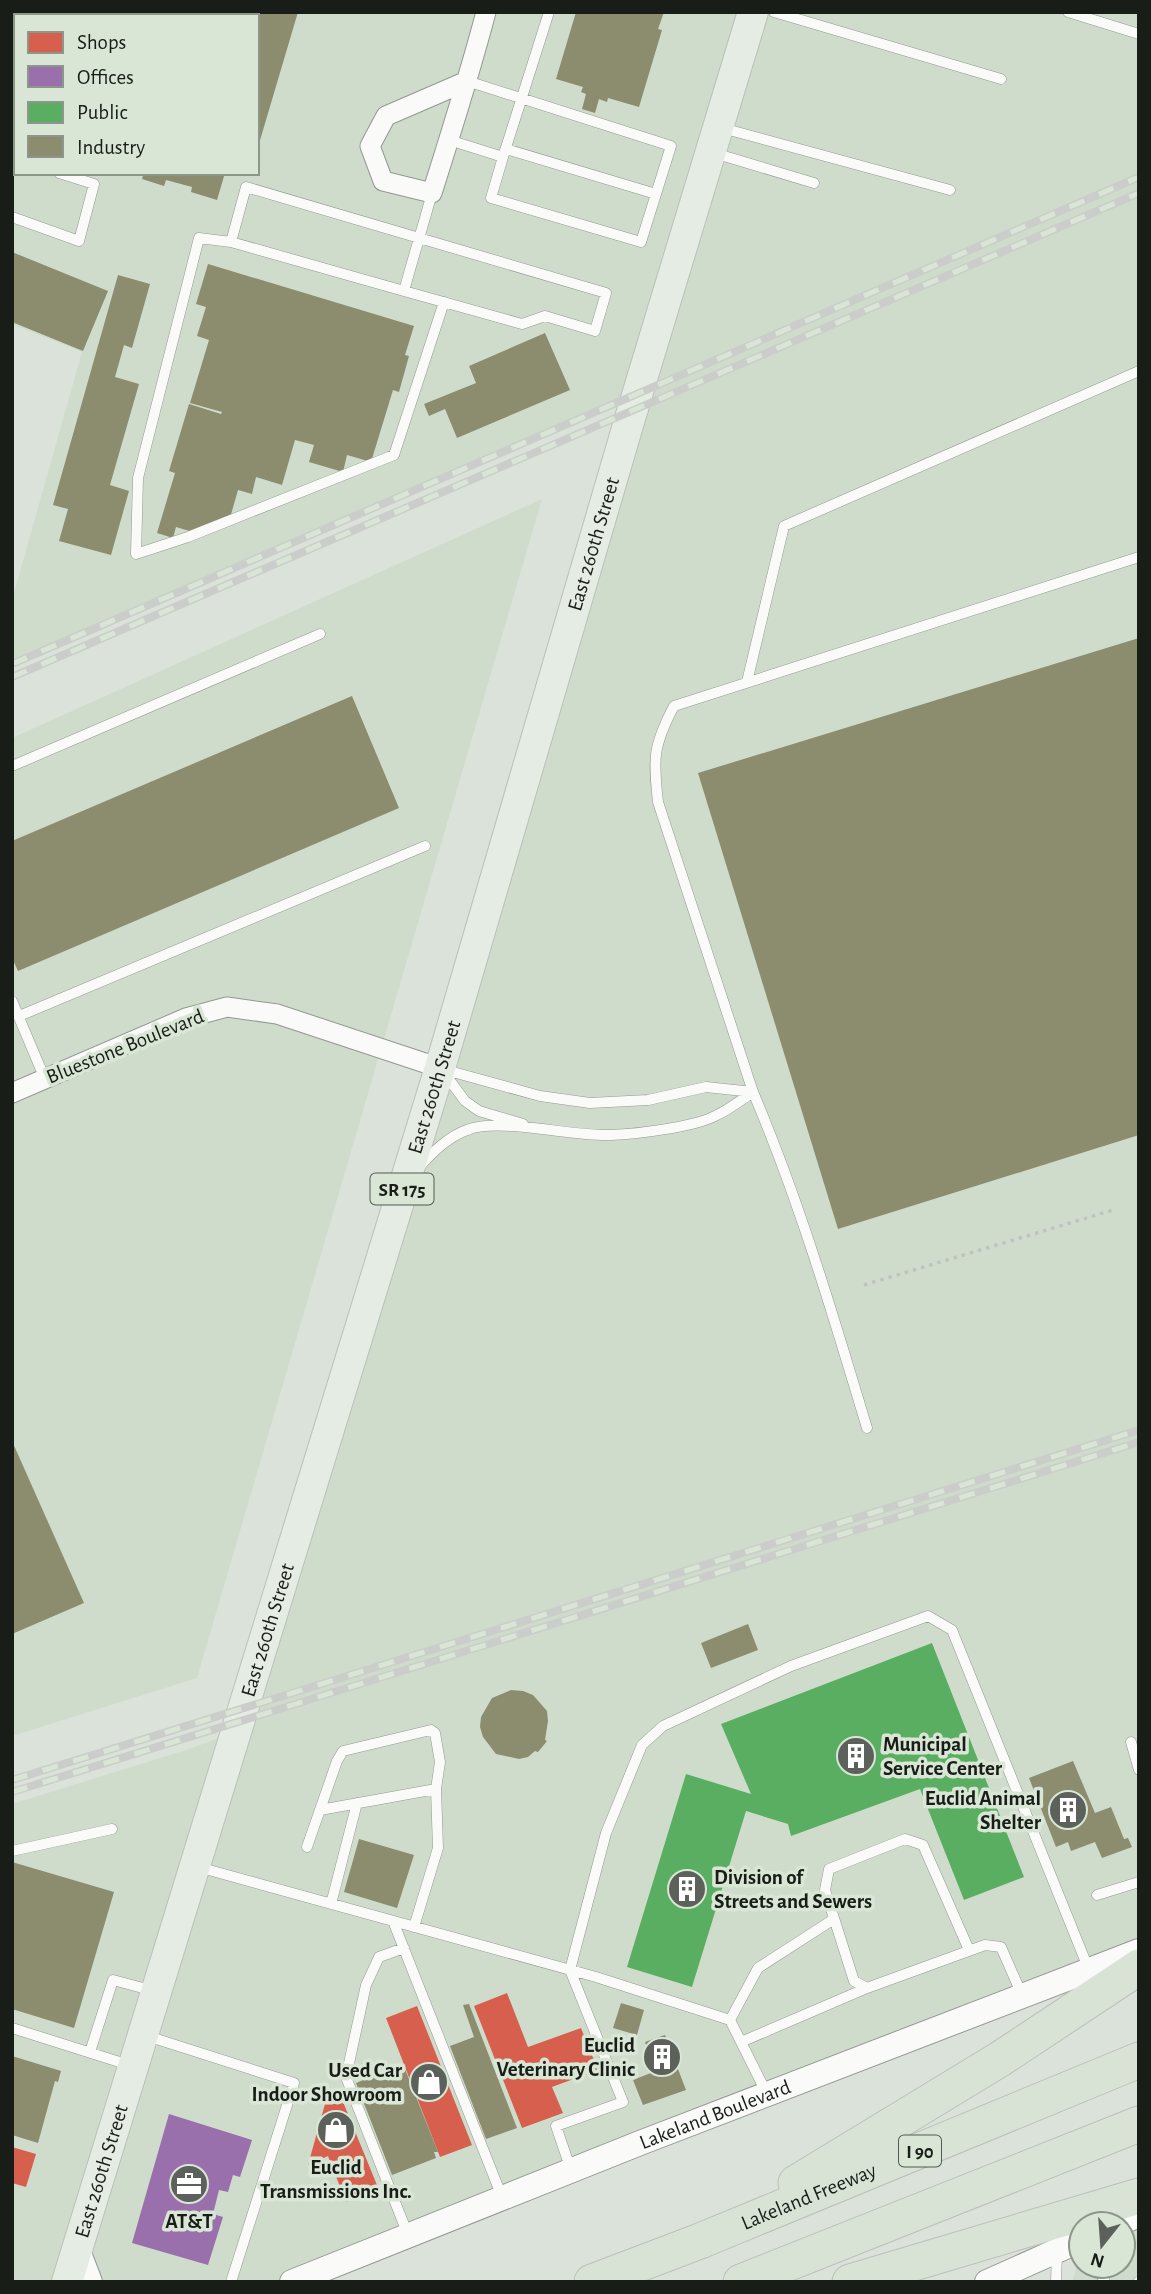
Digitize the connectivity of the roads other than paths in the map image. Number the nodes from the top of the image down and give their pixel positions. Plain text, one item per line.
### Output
1 (486, 12) edge
2 (549, 12) edge
3 (753, 12) edge
4 (774, 12) edge
5 (1068, 12) edge
6 (1139, 34) edge
7 (1001, 79) dead end
8 (467, 81) junction
9 (522, 98) junction
10 (449, 140) junction
11 (714, 140) junction
12 (504, 153) junction
13 (65, 175) edge
14 (814, 183) dead end
15 (950, 190) dead end
16 (432, 193) junction
17 (656, 194) junction
18 (12, 217) edge
19 (418, 239) junction
20 (231, 242) junction
21 (404, 291) junction
22 (444, 302) junction
23 (1139, 371) edge
24 (1139, 557) edge
25 (320, 634) dead end
26 (747, 682) junction
27 (12, 766) edge
28 (425, 846) dead end
29 (12, 1001) edge
30 (19, 1016) junction
31 (440, 1068) junction
32 (45, 1079) junction
33 (753, 1092) junction
34 (12, 1093) edge
35 (544, 1130) junction
36 (403, 1185) junction
37 (867, 1427) dead end
38 (1131, 1742) dead end
39 (1139, 1770) edge
40 (436, 1789) junction
41 (357, 1803) junction
42 (320, 1810) junction
43 (112, 1829) dead end
44 (307, 1847) dead end
45 (12, 1851) edge
46 (194, 1866) junction
47 (1139, 1882) edge
48 (1097, 1895) dead end
49 (331, 1904) junction
50 (834, 1919) junction
51 (393, 1921) junction
52 (414, 1927) junction
53 (404, 1948) junction
54 (969, 1950) junction
55 (1139, 1951) edge
56 (1139, 1967) edge
57 (570, 1970) junction
58 (1089, 1970) junction
59 (867, 1987) junction
60 (156, 1992) junction
61 (1023, 1995) junction
62 (730, 2020) junction
63 (12, 2028) edge
64 (143, 2035) junction
65 (741, 2042) junction
66 (90, 2052) junction
67 (1139, 2060) edge
68 (133, 2066) junction
69 (767, 2094) junction
70 (1139, 2124) edge
71 (571, 2170) junction
72 (1139, 2196) edge
73 (502, 2198) junction
74 (408, 2235) junction
75 (700, 2241) junction
76 (1067, 2246) edge
77 (77, 2248) junction
78 (1057, 2251) junction
79 (67, 2282) edge
80 (90, 2282) edge
81 (231, 2282) edge
82 (292, 2282) edge
83 (592, 2282) edge
84 (741, 2282) edge
85 (850, 2282) edge
86 (986, 2282) edge
87 (1056, 2282) edge

1 - 8 street
2 - 9 lane
3 - 11 main road, East 260th Street / SR 175
4 - 7 lane
5 - 6 lane
8 - 9 lane
8 - 10 street
8 - 16 street
9 - 12 lane
9 - 17 lane
10 - 12 lane
10 - 16 street
11 - 14 lane
11 - 15 lane
11 - 31 main road, East 260th Street / SR 175
12 - 17 lane
12 - 17 lane
13 - 18 lane
16 - 19 lane
19 - 20 lane
19 - 21 lane
19 - 22 lane
20 - 21 lane
20 - 22 lane
21 - 22 lane
23 - 26 lane
24 - 26 lane
25 - 27 lane
26 - 33 lane
28 - 30 lane
29 - 30 lane
30 - 32 lane
31 - 32 street, Bluestone Boulevard
31 - 33 lane
31 - 35 lane
31 - 36 main road, East 260th Street / SR 175
32 - 34 street, Bluestone Boulevard
33 - 35 lane
33 - 37 lane
35 - 36 lane
36 - 46 main road, East 260th Street / SR 175
38 - 39 lane
40 - 41 lane
40 - 42 lane
40 - 52 lane
41 - 42 lane
41 - 49 lane
42 - 44 lane
43 - 45 lane
46 - 49 lane
46 - 60 main road, East 260th Street / SR 175
47 - 48 lane
49 - 51 lane
50 - 54 lane
50 - 59 lane
50 - 62 lane
51 - 52 lane
51 - 53 lane
52 - 57 lane
53 - 73 lane
53 - 74 lane
54 - 59 lane
54 - 61 lane
55 - 58 street, Lakeland Boulevard
56 - 75 highway
57 - 58 lane
57 - 62 lane
57 - 71 lane
58 - 61 street, Lakeland Boulevard
59 - 65 lane
60 - 64 main road, East 260th Street / SR 175
60 - 66 lane
61 - 69 street, Lakeland Boulevard
62 - 65 lane
63 - 66 lane
64 - 68 main road, East 260th Street / SR 175
64 - 81 lane
65 - 69 lane
66 - 68 lane
67 - 75 highway, Lakeland Freeway / I 90
68 - 77 main road, East 260th Street / SR 175
69 - 71 street, Lakeland Boulevard
70 - 84 highway
71 - 73 street, Lakeland Boulevard
72 - 85 highway
73 - 74 street, Lakeland Boulevard
74 - 82 street, Lakeland Boulevard
75 - 83 highway, Lakeland Freeway / I 90
76 - 78 street
77 - 79 main road, East 260th Street / SR 175
77 - 80 street
78 - 86 street
78 - 87 lane

